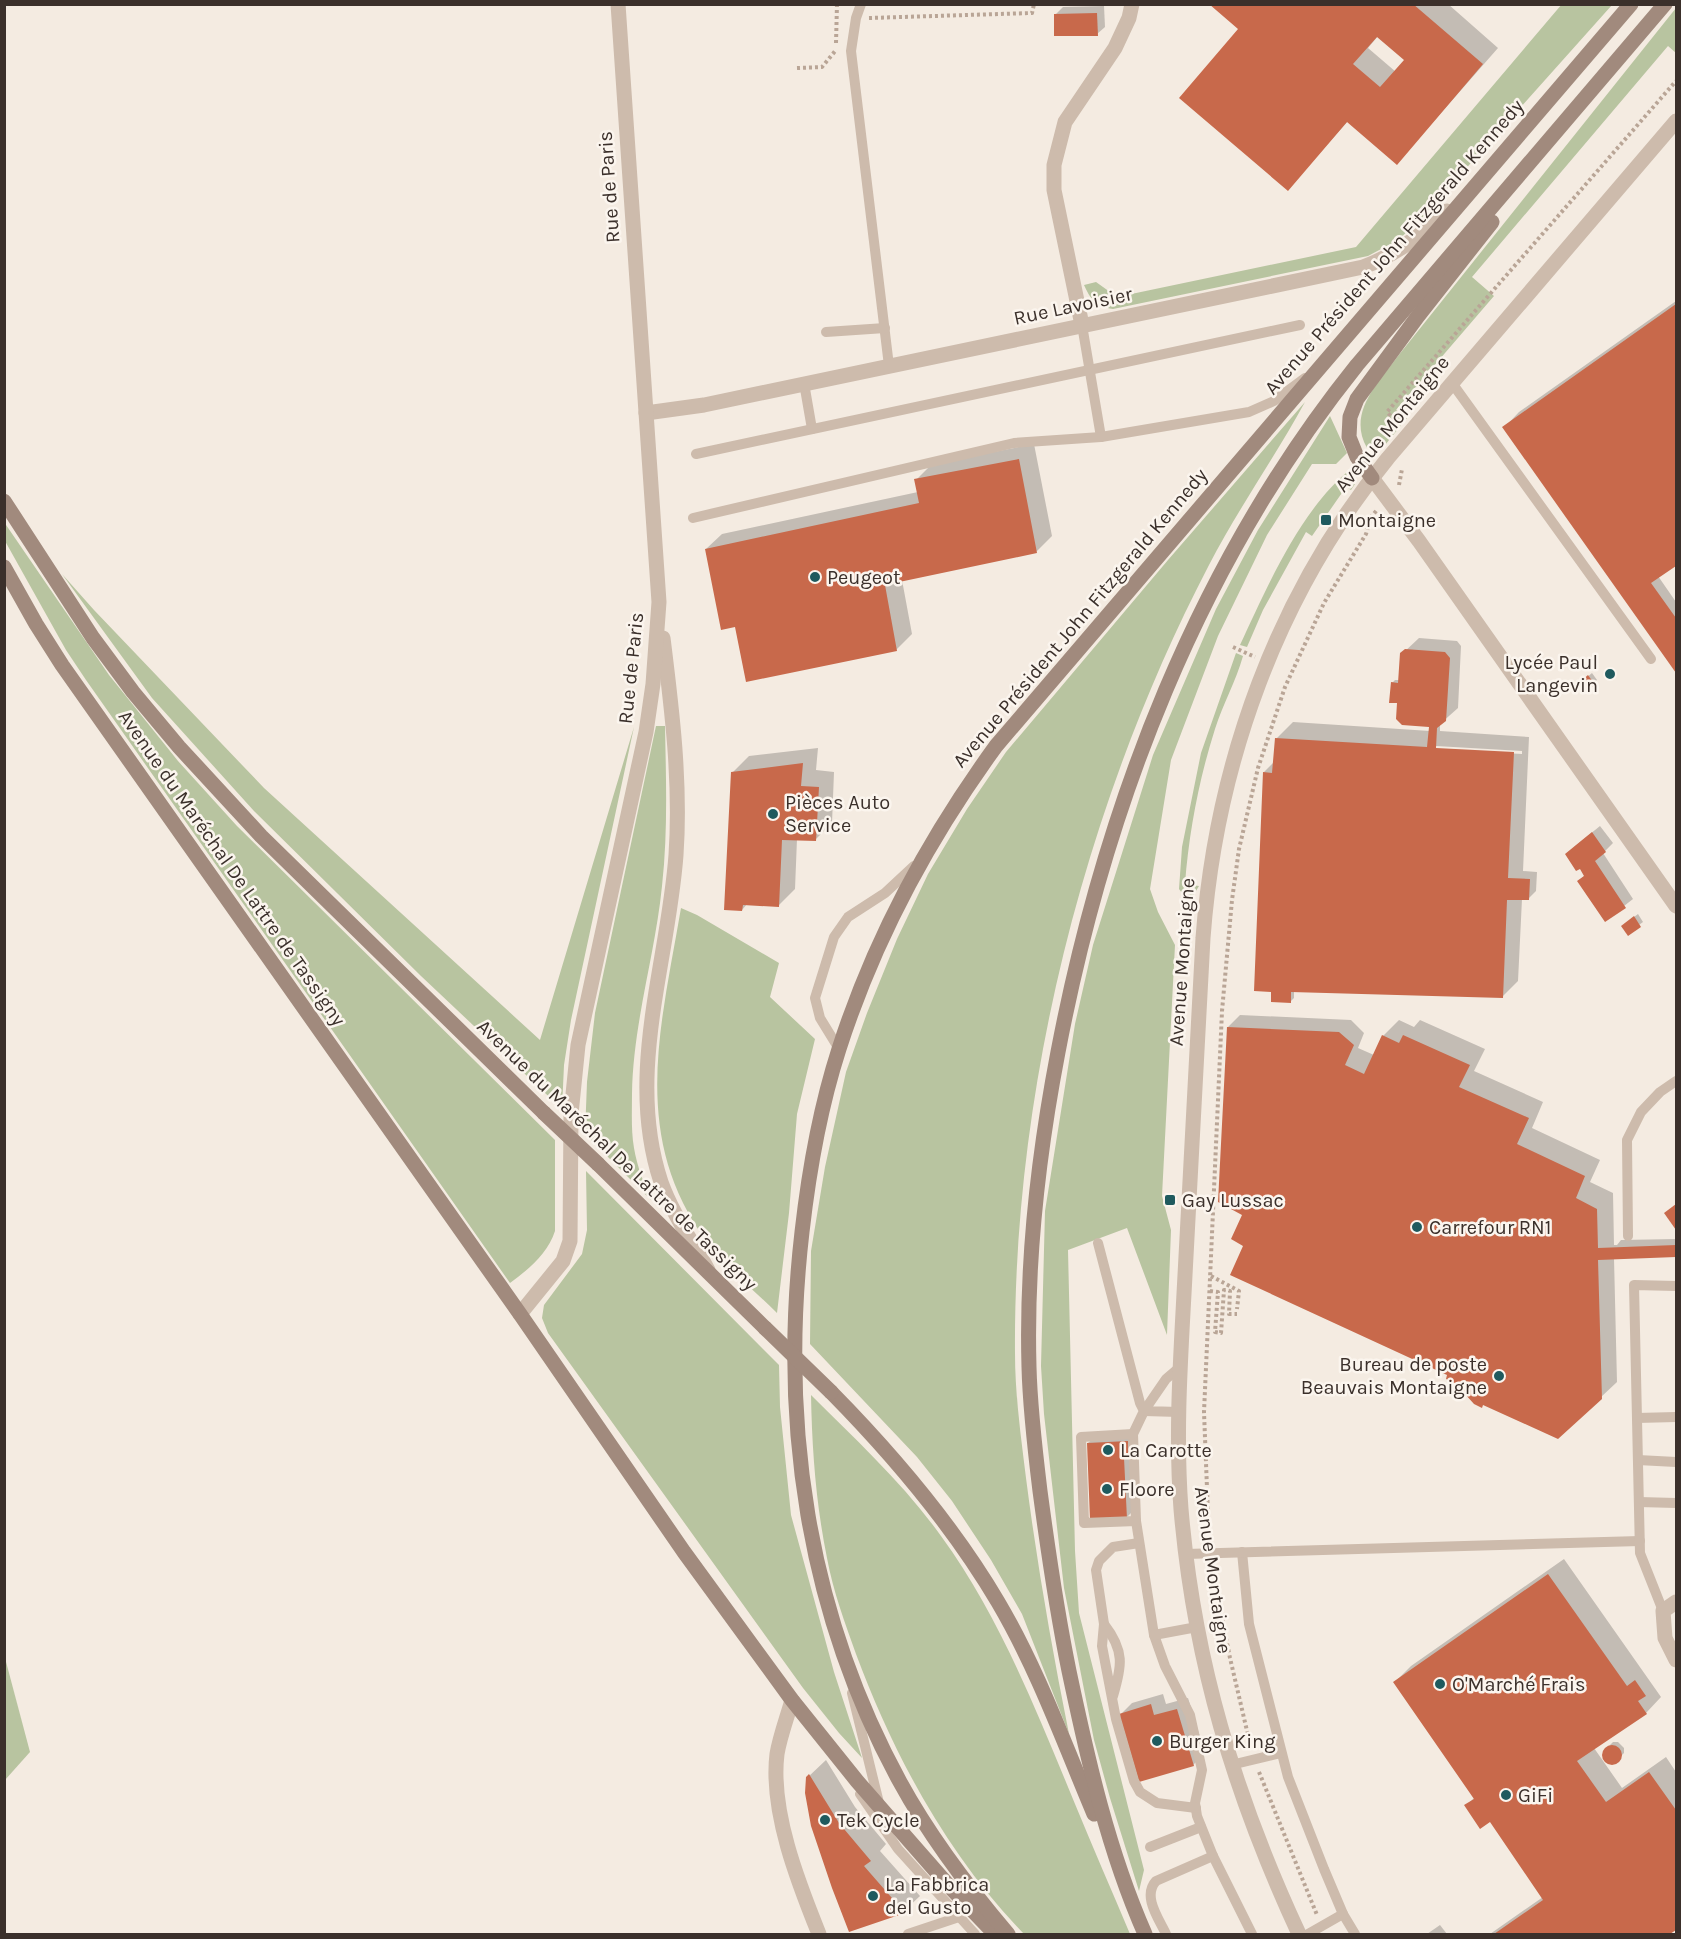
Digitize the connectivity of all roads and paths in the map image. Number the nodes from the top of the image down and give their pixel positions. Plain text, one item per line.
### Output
1 (618, 4) edge
2 (837, 4) edge
3 (861, 4) edge
4 (1034, 4) edge
5 (1132, 4) edge
6 (1631, 4) edge
7 (1665, 4) edge
8 (856, 18) junction
9 (797, 68) dead end
10 (1677, 81) edge
11 (1677, 121) edge
12 (1534, 158) junction
13 (1481, 179) junction
14 (1082, 325) junction
15 (1300, 325) dead end
16 (885, 328) junction
17 (826, 332) dead end
18 (889, 366) junction
19 (1089, 370) junction
20 (1315, 371) junction
21 (1452, 382) junction
22 (804, 384) junction
23 (646, 413) junction
24 (812, 429) junction
25 (1101, 437) junction
26 (1404, 439) junction
27 (696, 454) dead end
28 (1372, 478) junction
29 (1387, 499) junction
30 (4, 501) edge
31 (693, 518) dead end
32 (4, 567) edge
33 (659, 602) junction
34 (1651, 659) dead end
35 (930, 845) junction
36 (1677, 906) edge
37 (839, 1049) junction
38 (1677, 1081) edge
39 (1628, 1236) dead end
40 (1098, 1243) dead end
41 (1211, 1276) junction
42 (714, 1280) junction
43 (1677, 1286) edge
44 (1210, 1291) junction
45 (1237, 1309) dead end
46 (520, 1314) junction
47 (1238, 1314) dead end
48 (1180, 1367) junction
49 (1144, 1411) junction
50 (1179, 1412) junction
51 (1677, 1417) edge
52 (1637, 1418) junction
53 (1133, 1434) junction
54 (1638, 1460) junction
55 (1677, 1462) edge
56 (1639, 1502) junction
57 (1677, 1503) edge
58 (1136, 1521) junction
59 (1640, 1541) junction
60 (1139, 1543) junction
61 (1242, 1552) junction
62 (1186, 1554) junction
63 (1210, 1555) junction
64 (1670, 1607) edge
65 (1197, 1627) junction
66 (1154, 1635) junction
67 (843, 1652) junction
68 (1677, 1660) edge
69 (792, 1700) junction
70 (827, 1744) junction
71 (1281, 1753) junction
72 (1254, 1759) junction
73 (1231, 1765) junction
74 (879, 1806) junction
75 (1196, 1808) junction
76 (1201, 1827) junction
77 (890, 1838) junction
78 (1150, 1847) dead end
79 (1213, 1856) junction
80 (1126, 1888) junction
81 (1343, 1914) junction
82 (959, 1917) junction
83 (1322, 1925) junction
84 (819, 1935) edge
85 (908, 1935) edge
86 (975, 1935) edge
87 (994, 1935) edge
88 (1008, 1935) edge
89 (1145, 1935) edge
90 (1166, 1935) edge
91 (1252, 1935) edge
92 (1299, 1935) edge
93 (1308, 1935) edge
94 (1355, 1935) edge

1 - 23 street, Rue de Paris
2 - 9 path
3 - 8 lane
4 - 8 path
5 - 14 street
6 - 13 main road, Avenue Président John Fitzgerald Kennedy
7 - 12 main road
8 - 16 lane
10 - 26 path
11 - 21 street, Avenue Montaigne
12 - 28 main road
12 - 80 main road
13 - 14 street, Rue Lavoisier
13 - 20 main road, Avenue Président John Fitzgerald Kennedy
14 - 18 street, Rue Lavoisier
14 - 19 lane
15 - 19 lane
16 - 17 lane
16 - 18 lane
18 - 22 street, Rue Lavoisier
19 - 24 lane
19 - 25 lane
20 - 25 lane
20 - 35 main road, Avenue Président John Fitzgerald Kennedy
21 - 26 street, Avenue Montaigne
21 - 34 lane
22 - 23 street, Rue Lavoisier
22 - 24 lane
23 - 33 street, Rue de Paris
24 - 27 lane
25 - 31 lane
26 - 28 street, Avenue Montaigne
26 - 29 path
28 - 29 street
28 - 48 street, Avenue Montaigne
29 - 36 street
29 - 41 path
30 - 42 main road, Avenue du Maréchal De Lattre de Tassigny, bridge
32 - 46 main road, Avenue du Maréchal De Lattre de Tassigny
33 - 42 street
33 - 46 street, Rue de Paris
35 - 37 main road, Avenue Président John Fitzgerald Kennedy
35 - 37 lane
37 - 67 main road, Avenue Président John Fitzgerald Kennedy
38 - 39 lane
40 - 49 lane
41 - 44 path
41 - 45 path
42 - 80 main road, Avenue du Maréchal De Lattre de Tassigny, bridge
43 - 52 lane
44 - 47 path
44 - 63 path
46 - 69 main road, Avenue du Maréchal De Lattre de Tassigny
48 - 49 lane
48 - 50 street, Avenue Montaigne
49 - 50 lane
49 - 53 lane
50 - 62 street, Avenue Montaigne
51 - 52 lane
52 - 54 lane
53 - 58 lane
53 - 58 lane
54 - 55 lane
54 - 56 lane
56 - 57 lane
56 - 59 lane
58 - 60 lane
59 - 61 lane
59 - 64 lane
60 - 66 lane
60 - 75 lane
61 - 63 lane
61 - 71 lane
62 - 63 lane
62 - 65 street, Avenue Montaigne
63 - 72 path
64 - 68 street
65 - 66 lane
65 - 73 street, Avenue Montaigne
66 - 75 lane
67 - 74 lane
67 - 88 main road, Avenue Président John Fitzgerald Kennedy
69 - 70 main road, Avenue du Maréchal De Lattre de Tassigny
69 - 84 street
70 - 74 main road, Avenue du Maréchal De Lattre de Tassigny
70 - 77 lane
71 - 72 lane
71 - 81 lane
72 - 73 lane
72 - 83 path
73 - 92 street, Avenue Montaigne
74 - 77 lane
74 - 87 main road, Avenue du Maréchal De Lattre de Tassigny
75 - 76 lane
76 - 78 lane
76 - 79 lane
77 - 82 lane
79 - 90 lane
79 - 91 lane
80 - 89 main road
81 - 83 lane
81 - 94 lane
82 - 85 lane
82 - 86 lane
83 - 93 lane

